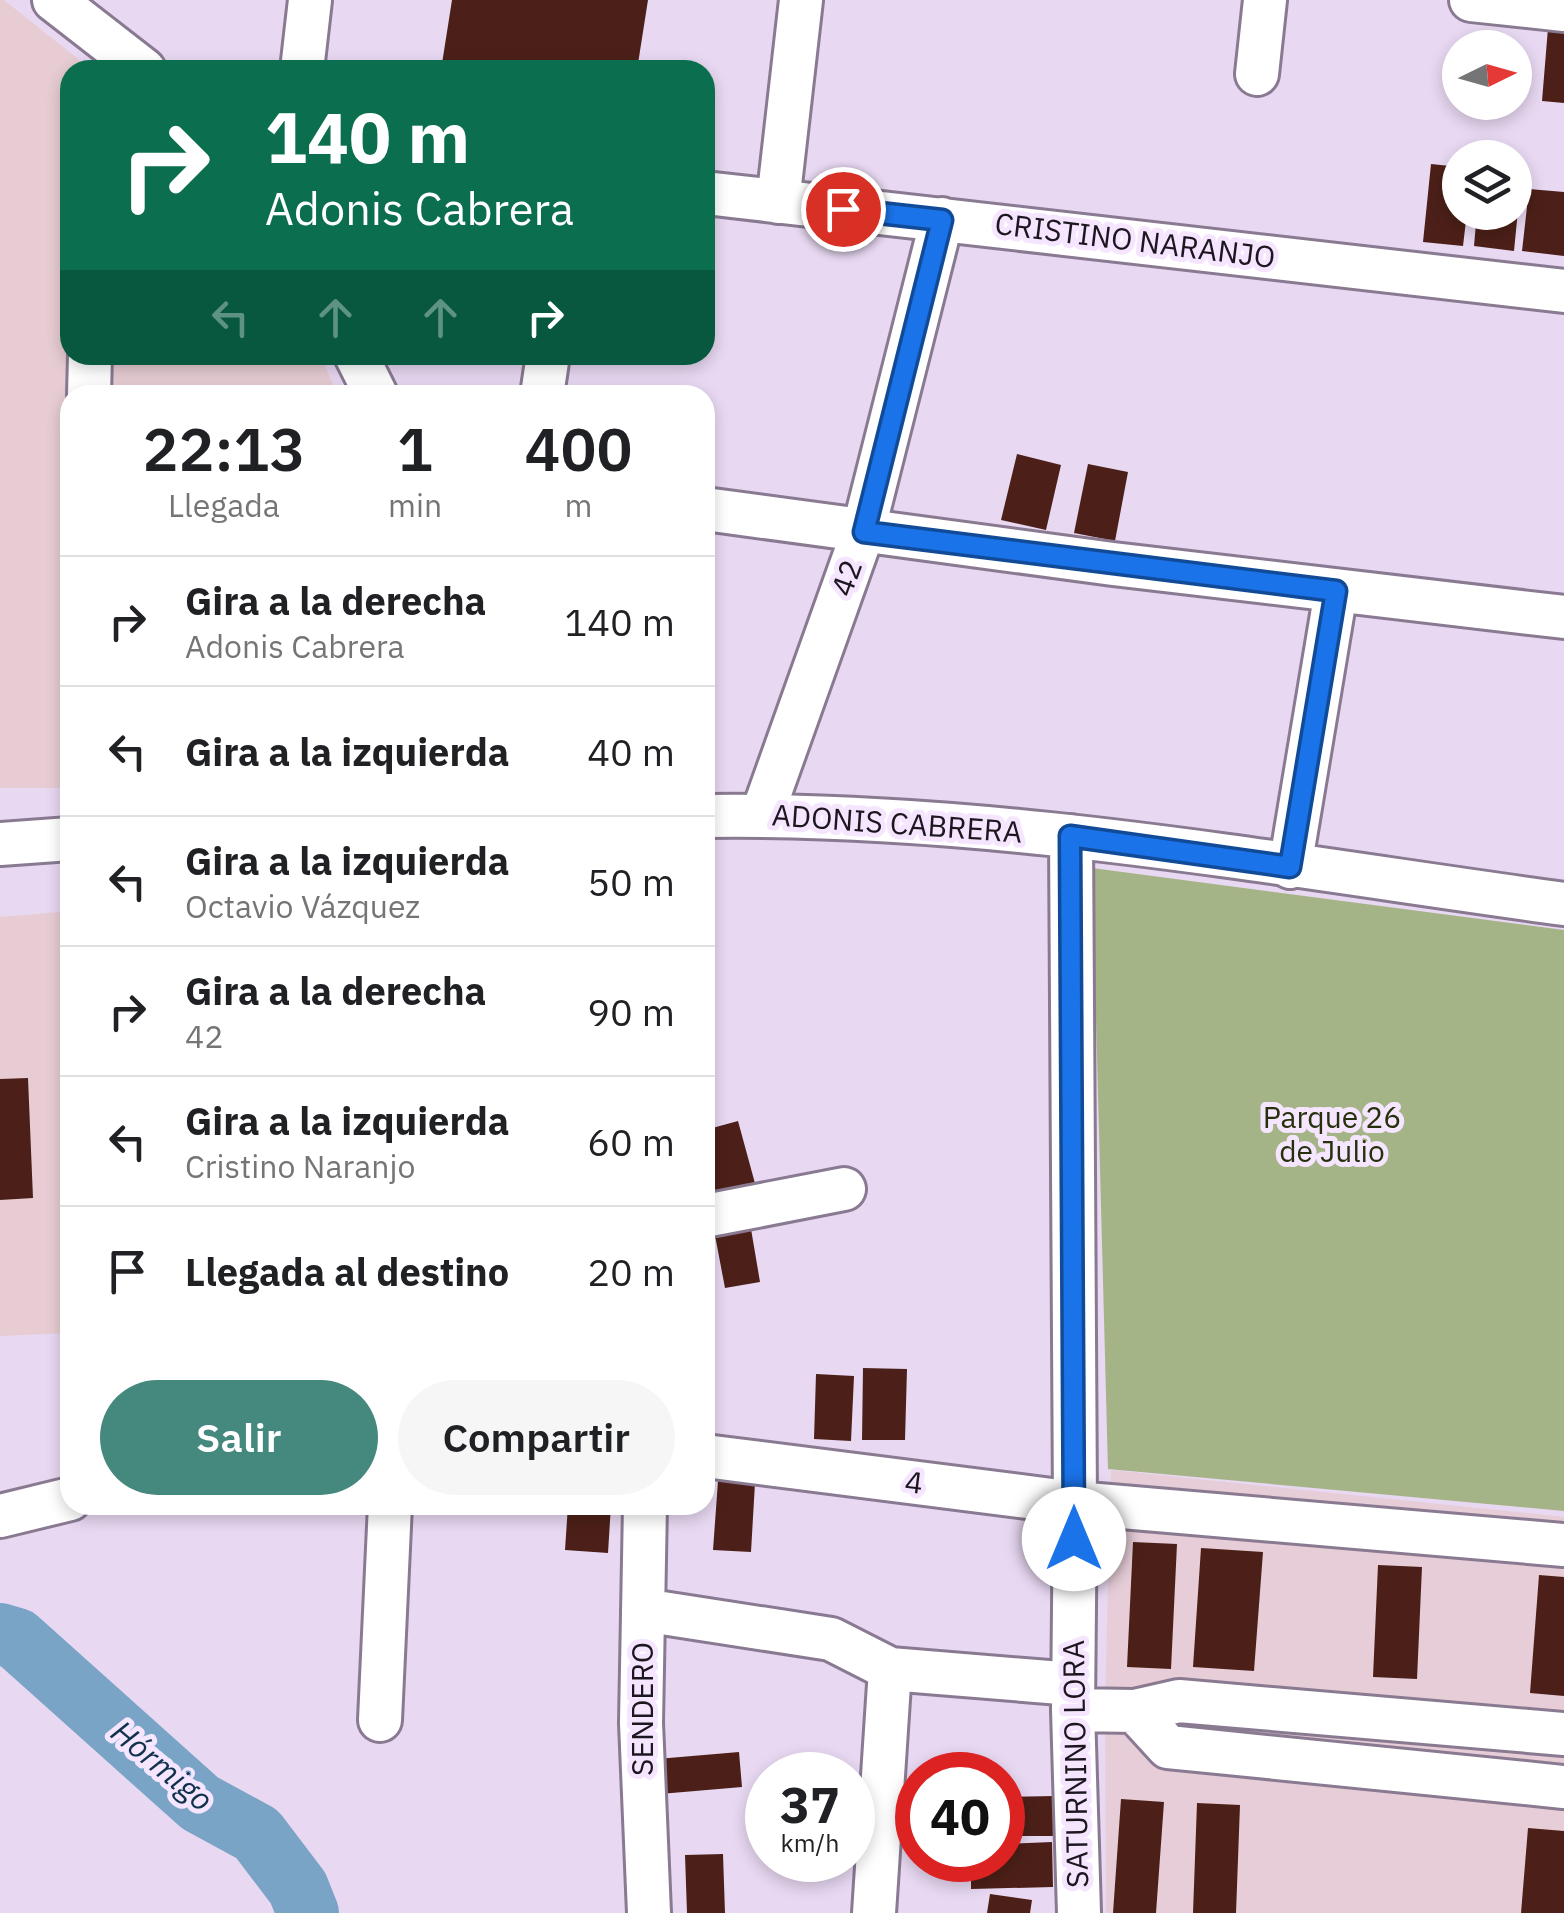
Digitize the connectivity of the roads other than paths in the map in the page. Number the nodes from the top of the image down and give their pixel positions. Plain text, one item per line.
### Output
1 (54, 0) edge
2 (310, 0) edge
3 (801, 0) edge
4 (1265, 0) edge
5 (1471, 0) edge
6 (1564, 10) edge
7 (100, 53) edge
8 (303, 60) edge
9 (1256, 74) dead end
10 (715, 194) edge
11 (778, 202) junction
12 (942, 220) junction
13 (1564, 290) edge
14 (715, 510) edge
15 (864, 532) junction
16 (1336, 591) junction
17 (1564, 617) edge
18 (762, 815) junction
19 (715, 816) edge
20 (1070, 836) junction
21 (7, 838) edge
22 (60, 840) edge
23 (1290, 867) junction
24 (1564, 904) edge
25 (844, 1190) dead end
26 (715, 1214) edge
27 (715, 1457) edge
28 (60, 1501) edge
29 (1075, 1503) junction
30 (390, 1515) edge
31 (645, 1515) edge
32 (0, 1516) edge
33 (1564, 1545) edge
34 (643, 1610) junction
35 (890, 1669) junction
36 (1073, 1697) junction
37 (1135, 1711) junction
38 (380, 1720) dead end
39 (1564, 1734) edge
40 (1564, 1787) edge
41 (649, 1913) edge
42 (874, 1913) edge
43 (1079, 1913) edge

1 - 7 street
2 - 8 street
3 - 11 street
4 - 9 street
5 - 6 street
10 - 11 street, CRISTINO NARANJO
11 - 12 street, CRISTINO NARANJO
12 - 13 street, CRISTINO NARANJO
12 - 15 street, 42
14 - 15 street
15 - 16 street
15 - 18 street, 42
16 - 17 street
16 - 23 street
18 - 19 street, ADONIS CABRERA
18 - 20 street, ADONIS CABRERA
20 - 23 street, ADONIS CABRERA
20 - 29 street, SATURNINO LORA
21 - 22 street
23 - 24 street, ADONIS CABRERA
25 - 26 street
27 - 29 street, 4
28 - 32 street
29 - 33 street, 4
29 - 36 street, SATURNINO LORA
30 - 38 street
31 - 34 street, SENDERO
34 - 35 street
34 - 41 street, SENDERO
35 - 36 street
35 - 42 street
36 - 37 street
36 - 43 street, SATURNINO LORA
37 - 39 street
37 - 40 street

